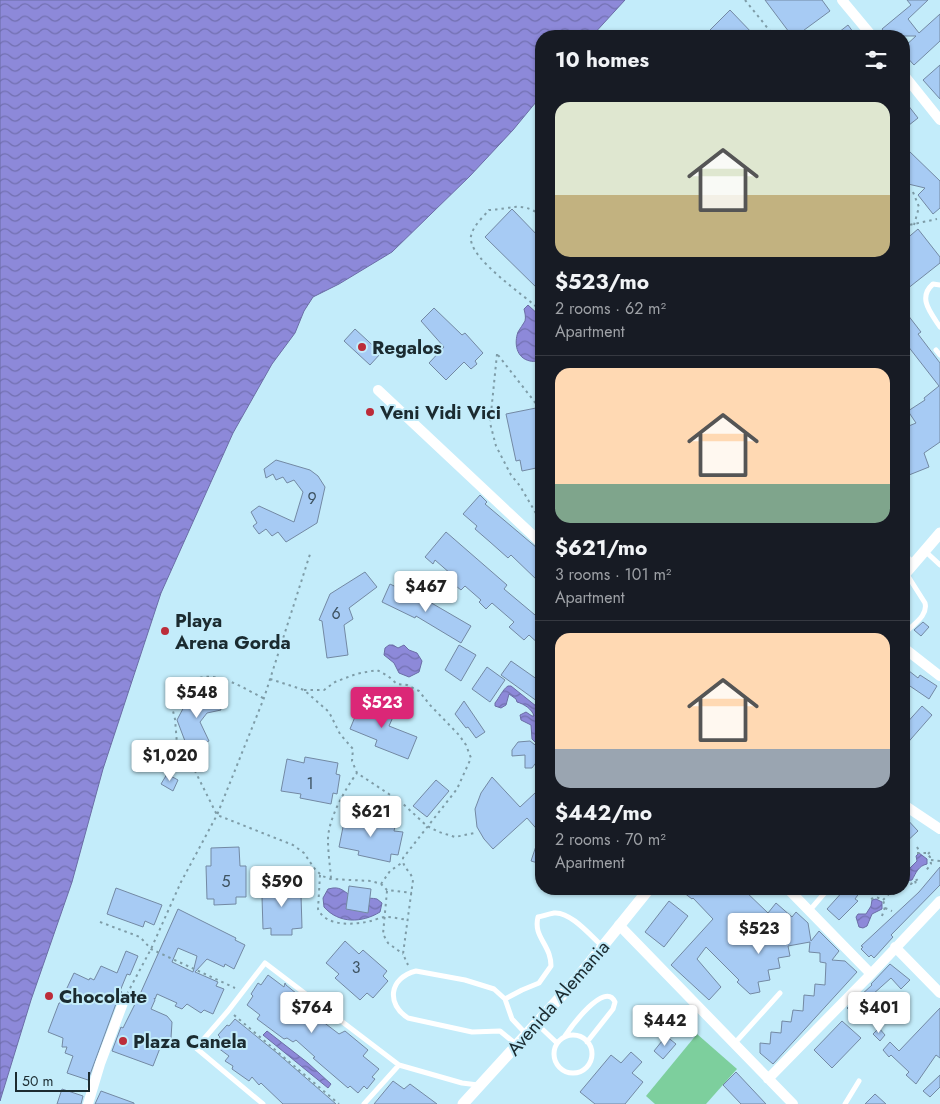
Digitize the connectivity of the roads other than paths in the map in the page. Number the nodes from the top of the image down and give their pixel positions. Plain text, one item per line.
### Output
1 (842, 0) edge
2 (867, 30) edge
3 (910, 83) edge
4 (940, 120) edge
5 (940, 285) edge
6 (940, 327) edge
7 (936, 350) dead end
8 (940, 355) edge
9 (378, 390) dead end
10 (940, 533) edge
11 (535, 537) edge
12 (925, 550) junction
13 (910, 559) edge
14 (914, 563) junction
15 (940, 565) edge
16 (910, 568) edge
17 (910, 581) edge
18 (910, 628) edge
19 (910, 653) edge
20 (940, 676) edge
21 (910, 809) edge
22 (940, 829) edge
23 (643, 895) edge
24 (794, 895) edge
25 (823, 895) edge
26 (940, 901) edge
27 (810, 910) junction
28 (619, 926) junction
29 (602, 946) junction
30 (895, 947) junction
31 (871, 974) junction
32 (780, 993) dead end
33 (940, 993) edge
34 (505, 1000) junction
35 (123, 1003) road end
36 (537, 1024) junction
37 (527, 1035) junction
38 (565, 1036) junction
39 (587, 1042) junction
40 (557, 1043) junction
41 (734, 1044) junction
42 (518, 1045) junction
43 (399, 1065) junction
44 (768, 1079) junction
45 (859, 1081) dead end
46 (480, 1086) junction
47 (88, 1104) edge
48 (263, 1104) edge
49 (364, 1104) edge
50 (463, 1104) edge
51 (793, 1104) edge
52 (845, 1104) edge

1 - 2 street
3 - 4 street
5 - 6 lane
7 - 8 lane
9 - 11 street
10 - 12 street
12 - 14 street
12 - 15 lane
13 - 14 lane
14 - 16 street
17 - 18 lane
19 - 20 street
21 - 22 street
23 - 28 street, Avenida Alemania
24 - 27 street
25 - 27 lane
26 - 30 street
27 - 31 street
28 - 29 street, Avenida Alemania
28 - 41 street
29 - 34 lane
29 - 36 street, Avenida Alemania
30 - 31 street
30 - 33 street
31 - 44 street
32 - 41 lane
34 - 37 lane
34 - 42 lane
35 - 47 street
36 - 37 street, Avenida Alemania
36 - 40 lane
37 - 42 street, Avenida Alemania
38 - 39 lane
38 - 39 lane
38 - 40 lane
39 - 40 lane
41 - 44 street
42 - 46 street, Avenida Alemania
43 - 46 lane
43 - 48 lane
43 - 49 lane
44 - 51 street
45 - 52 lane
46 - 50 street, Avenida Alemania

